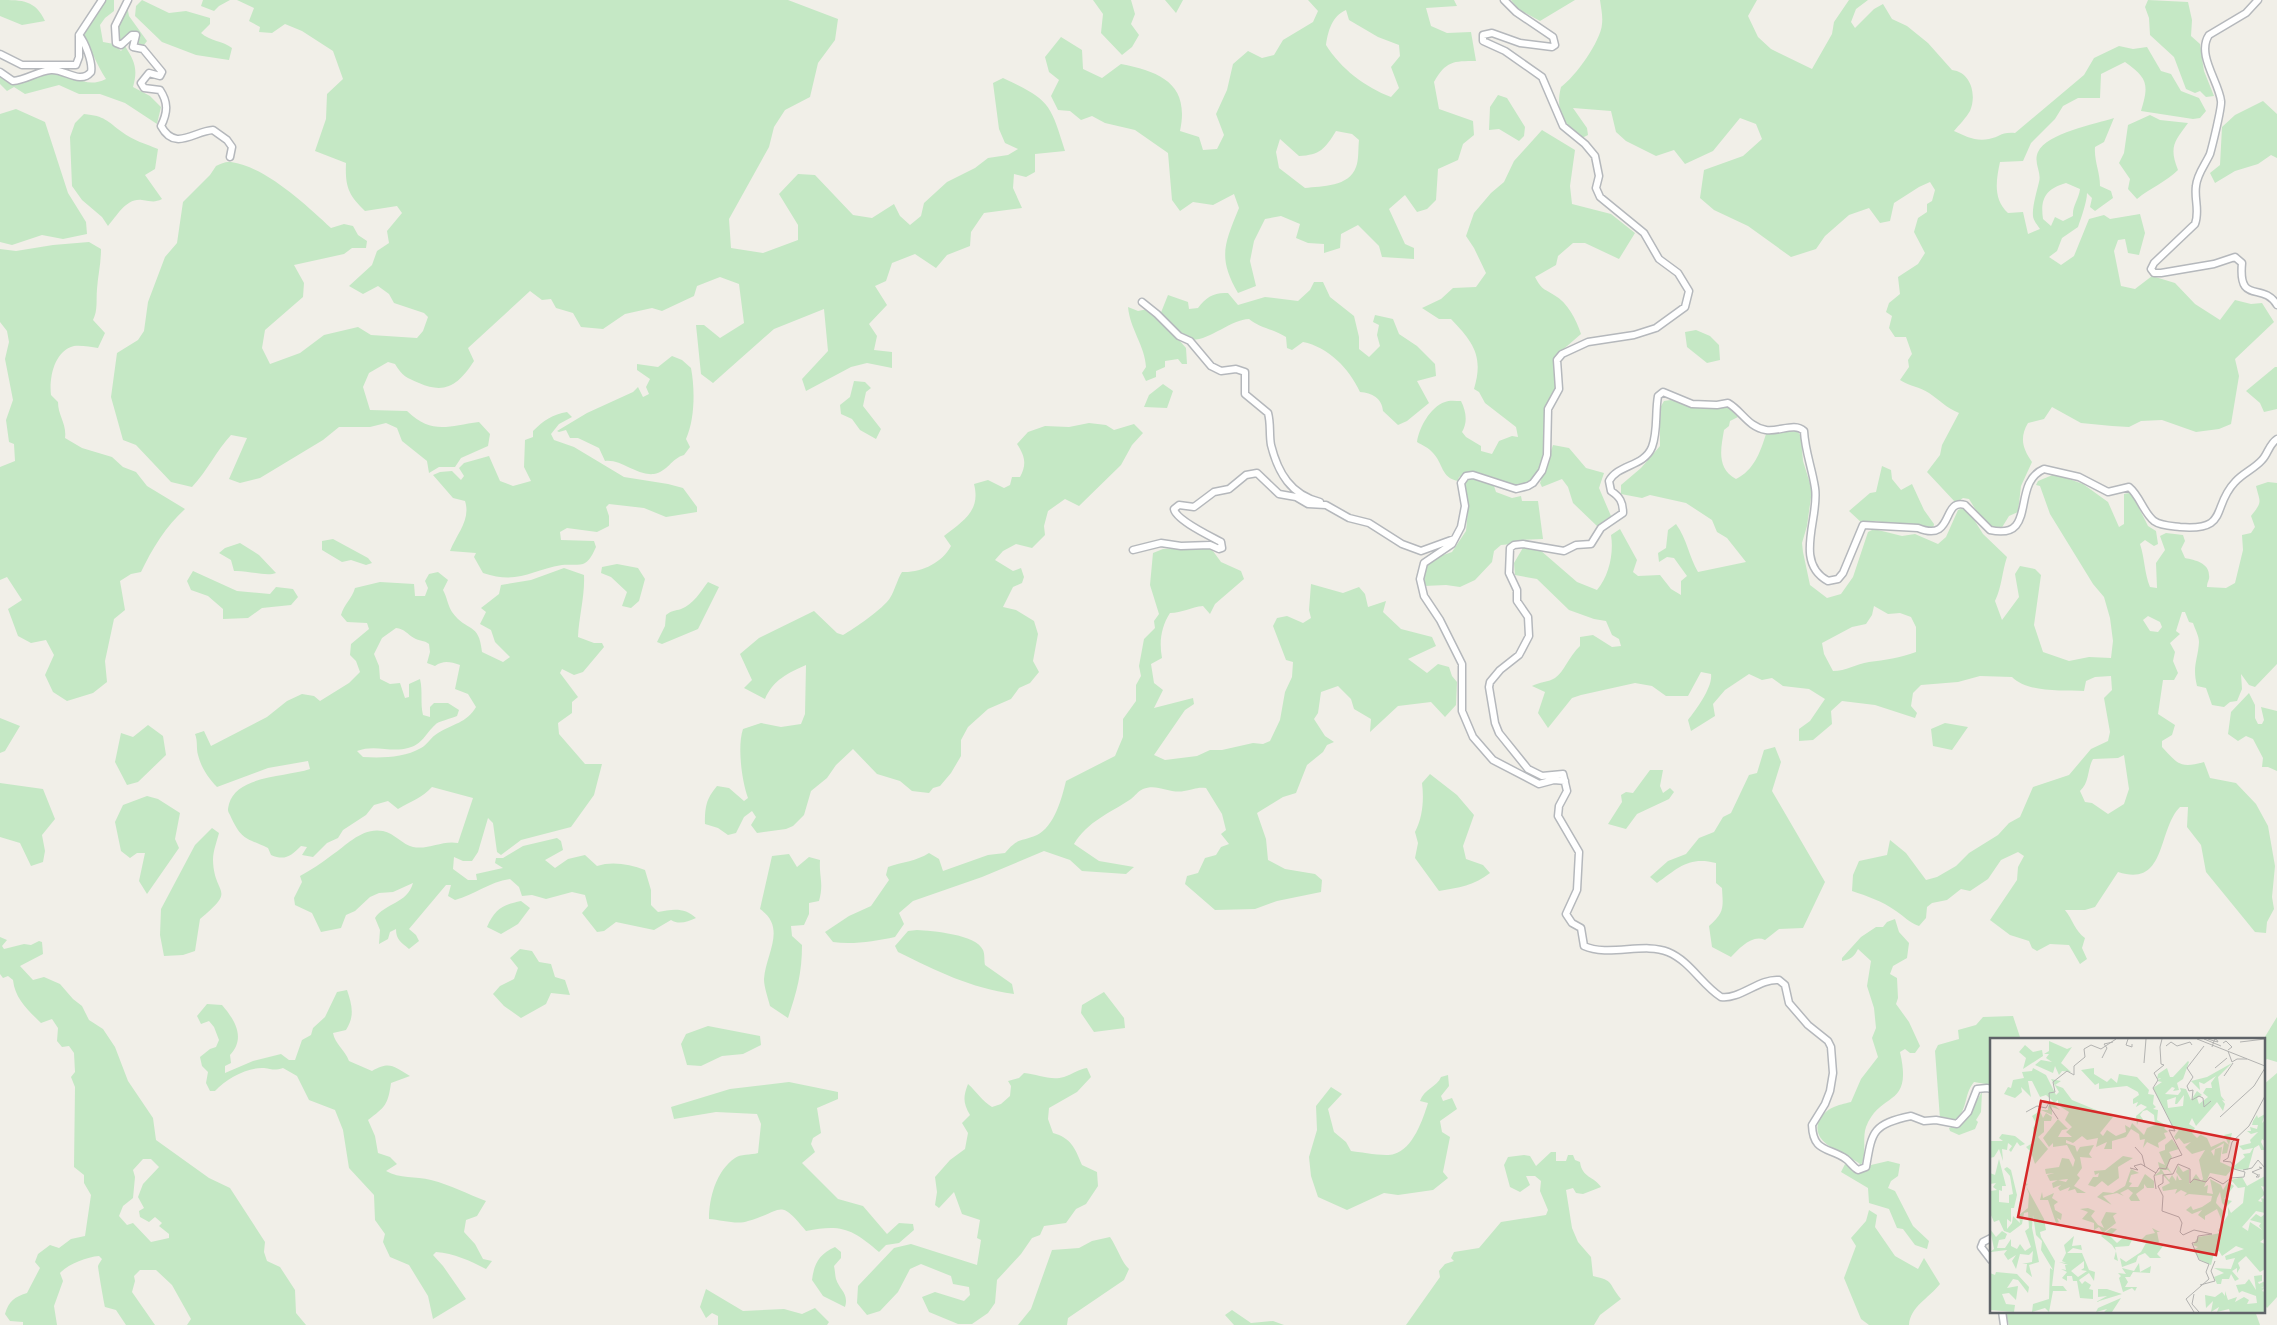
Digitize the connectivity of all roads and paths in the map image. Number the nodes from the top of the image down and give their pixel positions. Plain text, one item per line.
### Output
1 (102, 0) edge
2 (128, 0) edge
3 (1504, 0) edge
4 (2258, 0) edge
5 (79, 34) junction
6 (0, 54) edge
7 (0, 72) edge
8 (230, 157) dead end
9 (1142, 302) dead end
10 (2277, 305) edge
11 (2277, 439) edge
12 (1326, 505) junction
13 (1455, 539) junction
14 (1133, 550) dead end
15 (1565, 781) junction
16 (1990, 1089) edge
17 (1990, 1238) edge
18 (1990, 1259) edge
19 (2002, 1312) edge
20 (2004, 1325) edge

1 - 5 street
2 - 8 street
3 - 13 street
4 - 10 street
5 - 6 street
5 - 7 street
9 - 12 street
11 - 15 street
12 - 13 street
12 - 14 street
13 - 15 street
15 - 16 street
17 - 18 street
19 - 20 street

